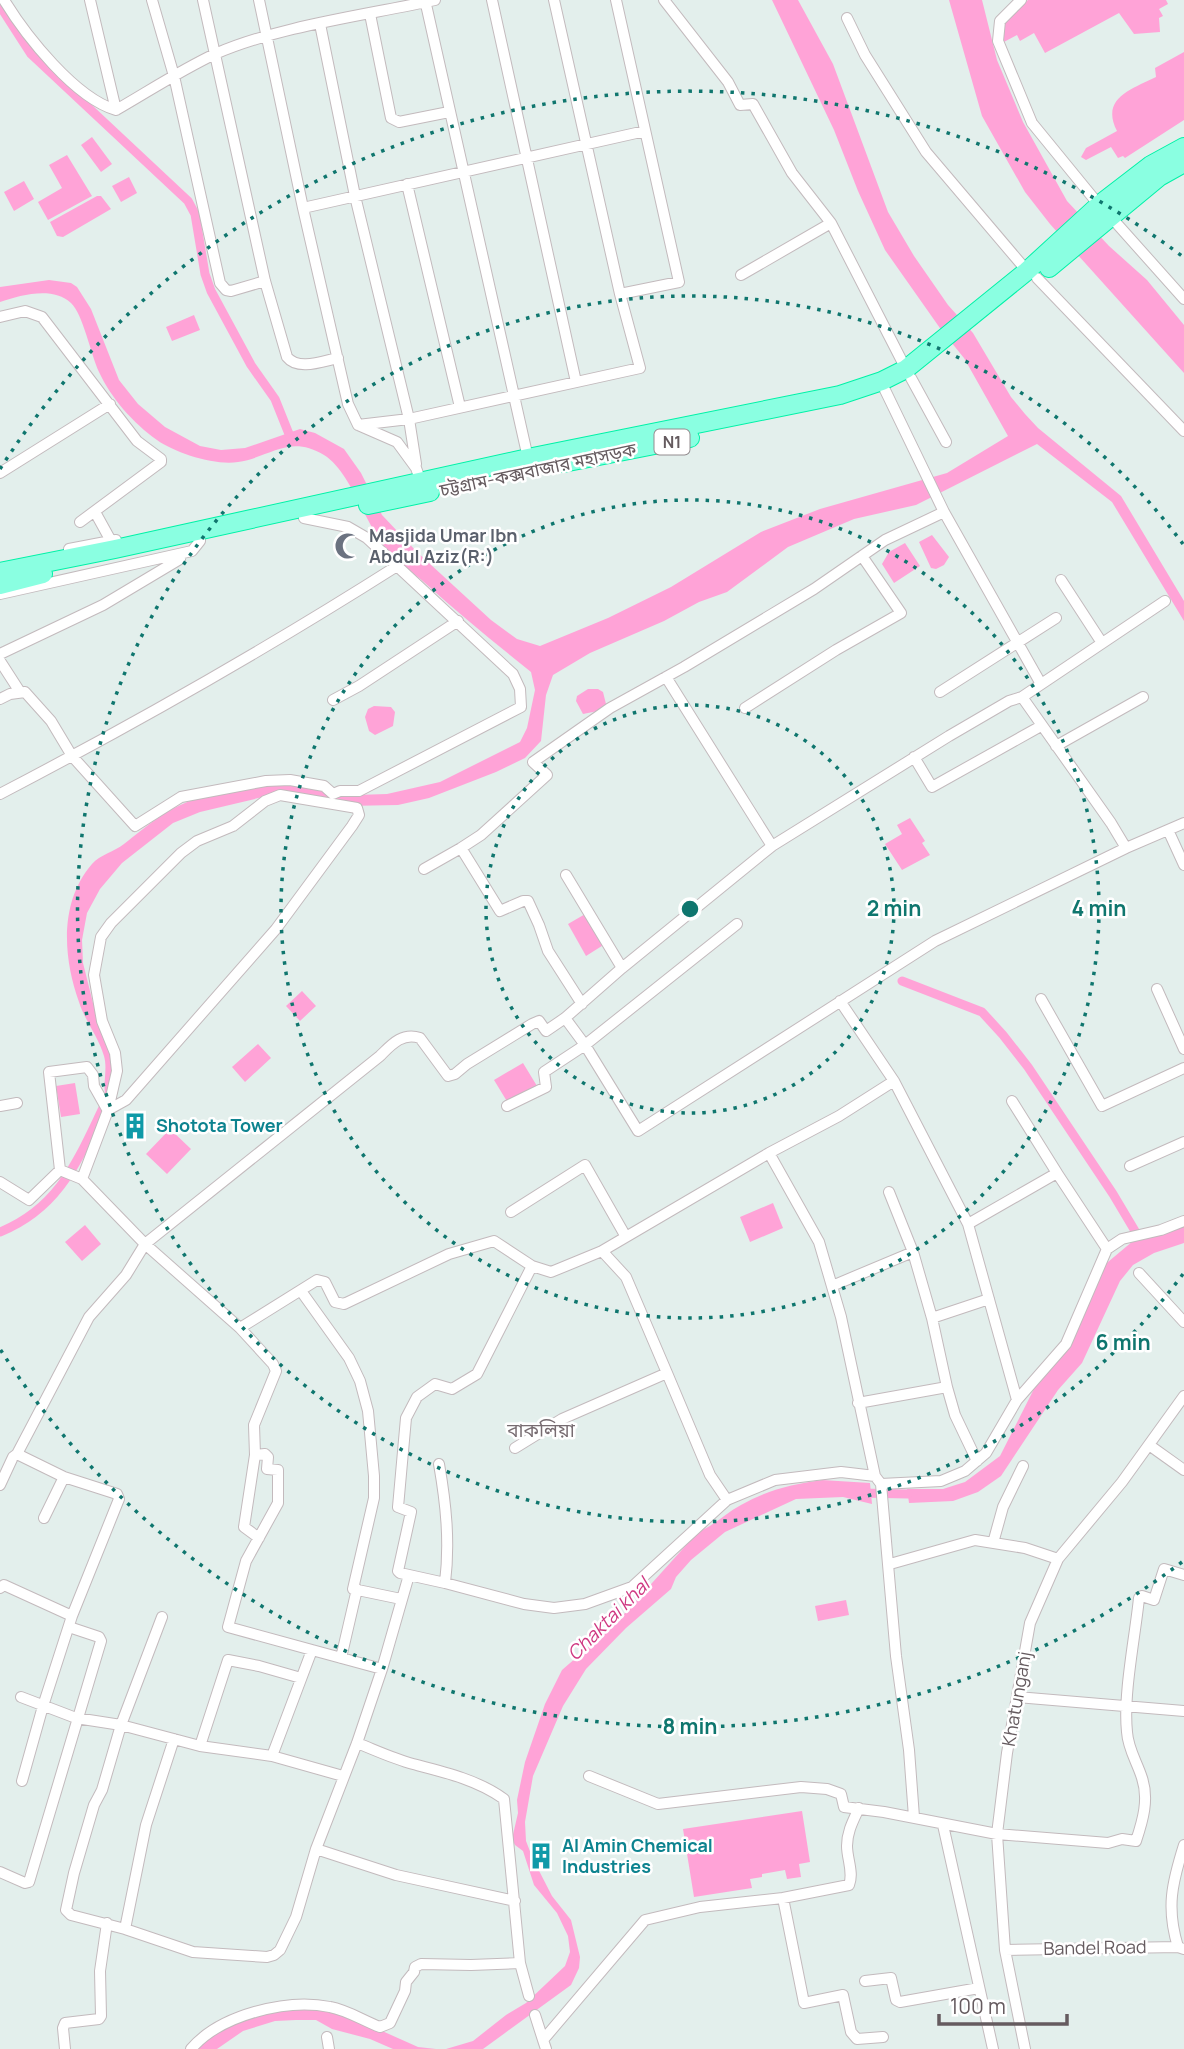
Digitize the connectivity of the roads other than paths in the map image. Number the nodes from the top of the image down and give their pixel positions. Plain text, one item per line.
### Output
1 (4, 0) edge
2 (90, 0) edge
3 (152, 0) edge
4 (203, 0) edge
5 (259, 0) edge
6 (492, 0) edge
7 (554, 0) edge
8 (616, 0) edge
9 (664, 0) edge
10 (1021, 0) edge
11 (428, 1) edge
12 (370, 14) junction
13 (847, 18) dead end
14 (320, 24) junction
15 (267, 37) junction
16 (215, 54) junction
17 (174, 76) junction
18 (116, 110) junction
19 (449, 111) junction
20 (645, 131) junction
21 (586, 144) junction
22 (1184, 147) edge
23 (527, 157) junction
24 (1184, 163) edge
25 (462, 171) junction
26 (407, 184) junction
27 (355, 196) junction
28 (303, 208) junction
29 (1102, 212) junction
30 (831, 223) junction
31 (1039, 268) junction
32 (741, 275) dead end
33 (265, 281) junction
34 (620, 294) junction
35 (1184, 299) edge
36 (0, 317) edge
37 (338, 358) junction
38 (908, 374) junction
39 (576, 382) junction
40 (885, 390) junction
41 (514, 396) junction
42 (110, 404) junction
43 (460, 407) junction
44 (409, 419) junction
45 (358, 425) junction
46 (1184, 431) edge
47 (676, 435) junction
48 (946, 442) dead end
49 (528, 458) junction
50 (0, 472) edge
51 (418, 475) junction
52 (399, 493) junction
53 (326, 508) junction
54 (95, 512) junction
55 (944, 512) junction
56 (304, 518) junction
57 (79, 522) dead end
58 (111, 541) junction
59 (197, 541) junction
60 (862, 556) junction
61 (68, 561) junction
62 (0, 565) edge
63 (397, 566) junction
64 (0, 572) edge
65 (1061, 580) dead end
66 (33, 582) junction
67 (0, 585) edge
68 (0, 594) edge
69 (1165, 601) dead end
70 (1056, 618) dead end
71 (458, 621) junction
72 (1018, 643) junction
73 (1102, 643) junction
74 (0, 654) edge
75 (0, 661) edge
76 (666, 677) junction
77 (1041, 684) junction
78 (20, 692) junction
79 (940, 692) dead end
80 (1022, 697) junction
81 (1143, 697) dead end
82 (0, 698) edge
83 (332, 700) dead end
84 (745, 708) dead end
85 (1041, 726) junction
86 (1056, 746) junction
87 (72, 756) junction
88 (914, 757) junction
89 (0, 794) edge
90 (1184, 823) edge
91 (1168, 830) junction
92 (772, 846) junction
93 (461, 848) junction
94 (1126, 848) junction
95 (1184, 865) edge
96 (424, 869) dead end
97 (566, 876) dead end
98 (737, 924) dead end
99 (622, 968) junction
100 (1157, 989) dead end
101 (1041, 999) dead end
102 (840, 1001) junction
103 (582, 1004) junction
104 (565, 1018) junction
105 (585, 1045) junction
106 (1184, 1049) edge
107 (1184, 1068) edge
108 (894, 1081) junction
109 (1012, 1101) dead end
110 (18, 1102) dead end
111 (0, 1106) edge
112 (507, 1106) dead end
113 (108, 1110) junction
114 (1184, 1142) edge
115 (769, 1153) junction
116 (1130, 1166) dead end
117 (60, 1170) junction
118 (1056, 1172) junction
119 (82, 1179) junction
120 (0, 1182) edge
121 (889, 1192) dead end
122 (511, 1212) dead end
123 (1184, 1221) edge
124 (968, 1224) junction
125 (626, 1237) junction
126 (145, 1244) junction
127 (1107, 1249) junction
128 (602, 1251) junction
129 (914, 1252) junction
130 (532, 1266) junction
131 (1139, 1273) dead end
132 (832, 1286) junction
133 (301, 1291) junction
134 (989, 1299) junction
135 (932, 1318) junction
136 (1184, 1322) edge
137 (240, 1328) junction
138 (667, 1373) junction
139 (947, 1387) junction
140 (1184, 1396) edge
141 (1017, 1401) junction
142 (858, 1403) junction
143 (1149, 1445) junction
144 (514, 1448) dead end
145 (17, 1454) junction
146 (255, 1455) junction
147 (977, 1461) junction
148 (439, 1464) dead end
149 (1023, 1466) dead end
150 (1184, 1470) edge
151 (64, 1477) junction
152 (879, 1483) junction
153 (0, 1485) edge
154 (727, 1500) junction
155 (44, 1518) dead end
156 (259, 1538) junction
157 (993, 1543) junction
158 (1058, 1559) junction
159 (890, 1564) junction
160 (409, 1575) junction
161 (1184, 1575) edge
162 (445, 1583) junction
163 (0, 1588) edge
164 (357, 1589) junction
165 (401, 1599) junction
166 (162, 1617) dead end
167 (70, 1622) junction
168 (312, 1650) junction
169 (341, 1658) junction
170 (382, 1669) junction
171 (301, 1678) junction
172 (20, 1697) dead end
173 (1017, 1697) junction
174 (1127, 1705) junction
175 (43, 1706) junction
176 (1184, 1711) edge
177 (76, 1718) junction
178 (121, 1724) junction
179 (174, 1739) junction
180 (357, 1744) junction
181 (200, 1746) junction
182 (272, 1756) junction
183 (343, 1776) junction
184 (589, 1776) dead end
185 (22, 1781) dead end
186 (859, 1808) junction
187 (915, 1817) junction
188 (943, 1825) junction
189 (997, 1834) junction
190 (1184, 1845) edge
191 (316, 1849) junction
192 (0, 1872) edge
193 (783, 1898) junction
194 (515, 1901) junction
195 (107, 1923) junction
196 (125, 1929) junction
197 (1181, 1948) edge
198 (1005, 1950) junction
199 (520, 1963) junction
200 (865, 1981) dead end
201 (979, 1988) junction
202 (529, 1996) dead end
203 (535, 2015) dead end
204 (327, 2037) dead end
205 (883, 2037) dead end
206 (544, 2044) edge
207 (65, 2049) edge
208 (191, 2049) edge
209 (329, 2049) edge
210 (993, 2049) edge
211 (1025, 2049) edge

1 - 18 street
2 - 18 street
3 - 17 street
4 - 16 street
5 - 15 street
6 - 23 street
7 - 21 street
8 - 20 street
9 - 30 street
10 - 29 street
11 - 12 street
11 - 19 street
12 - 14 street
12 - 19 street
13 - 31 street
14 - 15 street
14 - 27 street
15 - 16 street
15 - 28 street
16 - 17 street
16 - 33 street
17 - 18 street
17 - 33 street
19 - 25 street
20 - 21 street
20 - 34 street
21 - 23 street
21 - 34 street
22 - 29 highway, N1
23 - 25 street
23 - 39 street
24 - 29 highway, N1
25 - 26 street
25 - 41 street
26 - 27 street
26 - 43 street
27 - 28 street
27 - 44 street
28 - 37 street
29 - 31 highway, চট্টগ্রাম-কক্সবাজার মহাসড়ক / N1
29 - 35 street
30 - 32 street
30 - 38 street
31 - 38 highway, চট্টগ্রাম-কক্সবাজার মহাসড়ক / N1
31 - 46 street
33 - 37 street
34 - 39 street
36 - 42 street
37 - 45 street
38 - 40 highway, চট্টগ্রাম-কক্সবাজার মহাসড়ক / N1
38 - 47 highway, চট্টগ্রাম-কক্সবাজার মহাসড়ক / N1
38 - 48 street
39 - 41 street
40 - 47 highway, চট্টগ্রাম-কক্সবাজার মহাসড়ক / N1
40 - 55 street
41 - 43 street
41 - 49 street
42 - 50 street
42 - 54 street
43 - 44 street
44 - 45 street
44 - 51 street
45 - 51 street
47 - 49 highway, চট্টগ্রাম-কক্সবাজার মহাসড়ক / N1
47 - 52 highway, চট্টগ্রাম-কক্সবাজার মহাসড়ক / N1
49 - 51 highway, চট্টগ্রাম-কক্সবাজার মহাসড়ক / N1
51 - 52 highway, চট্টগ্রাম-কক্সবাজার মহাসড়ক / N1
52 - 53 highway, চট্টগ্রাম-কক্সবাজার মহাসড়ক / N1
53 - 56 highway, চট্টগ্রাম-কক্সবাজার মহাসড়ক / N1
53 - 59 highway, চট্টগ্রাম-কক্সবাজার মহাসড়ক / N1
54 - 57 street
54 - 58 street
55 - 60 street
55 - 72 street
56 - 59 highway, চট্টগ্রাম-কক্সবাজার মহাসড়ক / N1
56 - 63 street
58 - 59 street
58 - 61 street
59 - 61 highway, চট্টগ্রাম-কক্সবাজার মহাসড়ক / N1
59 - 61 street
59 - 74 street
60 - 76 street
60 - 84 street
61 - 62 street
61 - 64 highway, চট্টগ্রাম-কক্সবাজার মহাসড়ক / N1
61 - 66 highway, চট্টগ্রাম-কক্সবাজার মহাসড়ক / N1
63 - 71 street
63 - 87 street
65 - 73 street
66 - 67 highway, চট্টগ্রাম-কক্সবাজার মহাসড়ক / N1
66 - 68 street
69 - 73 street
70 - 72 street
71 - 83 street
71 - 87 street
72 - 77 street
72 - 79 street
73 - 77 street
75 - 78 street
76 - 92 street
76 - 93 street
77 - 80 street
78 - 82 street
78 - 87 street
80 - 85 street
80 - 88 street
81 - 86 street
85 - 86 street
85 - 88 street
86 - 94 street
87 - 89 street
88 - 92 street
90 - 91 street
91 - 94 street
91 - 95 street
92 - 99 street
93 - 96 street
93 - 103 street
94 - 102 street
97 - 99 street
98 - 105 street
99 - 103 street
100 - 106 street
101 - 107 street
102 - 105 street
102 - 108 street
103 - 104 street
104 - 105 street
104 - 126 street
105 - 112 street
108 - 115 street
108 - 124 street
109 - 118 street
110 - 111 street
113 - 113 street
113 - 117 street
113 - 119 street
114 - 116 street
115 - 125 street
115 - 132 street
117 - 119 street
117 - 120 street
118 - 124 street
118 - 127 street
119 - 126 street
121 - 129 street
122 - 125 street
123 - 127 street
124 - 134 street
125 - 128 street
126 - 137 street
126 - 145 street
127 - 141 street
128 - 130 street
128 - 138 street
129 - 132 street
129 - 135 street
130 - 133 street
130 - 160 street
131 - 136 street
132 - 142 street
133 - 137 street
133 - 164 street
134 - 135 street
134 - 141 street
135 - 139 street
137 - 146 street
138 - 144 street
138 - 154 street
139 - 142 street
139 - 147 street
140 - 143 street, Khatunganj
141 - 147 street
142 - 152 street
143 - 150 street
143 - 158 street, Khatunganj
145 - 151 street
145 - 153 street
146 - 156 street
146 - 156 street
147 - 152 street
148 - 162 street
149 - 157 street
151 - 155 street
151 - 167 street
152 - 154 street
152 - 159 street
154 - 162 street
156 - 168 street
157 - 158 street
157 - 159 street
158 - 173 street, Khatunganj
159 - 187 street
160 - 162 street
160 - 165 street
161 - 174 street
163 - 167 street
164 - 165 street
164 - 169 street
165 - 170 street
166 - 178 street
167 - 175 street
167 - 177 street
168 - 169 street
168 - 171 street
169 - 170 street
170 - 180 street
171 - 181 street
171 - 182 street
172 - 175 street
173 - 174 street
173 - 189 street, Khatunganj
174 - 176 street
174 - 189 street
175 - 177 street
175 - 185 street
177 - 178 street
177 - 192 street
178 - 179 street
178 - 195 street
179 - 181 street
179 - 196 street
180 - 183 street
180 - 194 street
181 - 182 street
182 - 183 street
183 - 191 street
184 - 186 street
186 - 187 street
186 - 193 street
187 - 188 street
188 - 189 street
188 - 201 street
189 - 198 street, Khatunganj
190 - 197 street
191 - 194 street
191 - 196 street
193 - 205 street
193 - 206 street
194 - 199 street
195 - 196 street
195 - 207 street
197 - 198 street, Bandel Road
198 - 211 street, Khatunganj
199 - 202 street
199 - 208 street
200 - 201 street
201 - 210 street
203 - 206 street
204 - 209 street

